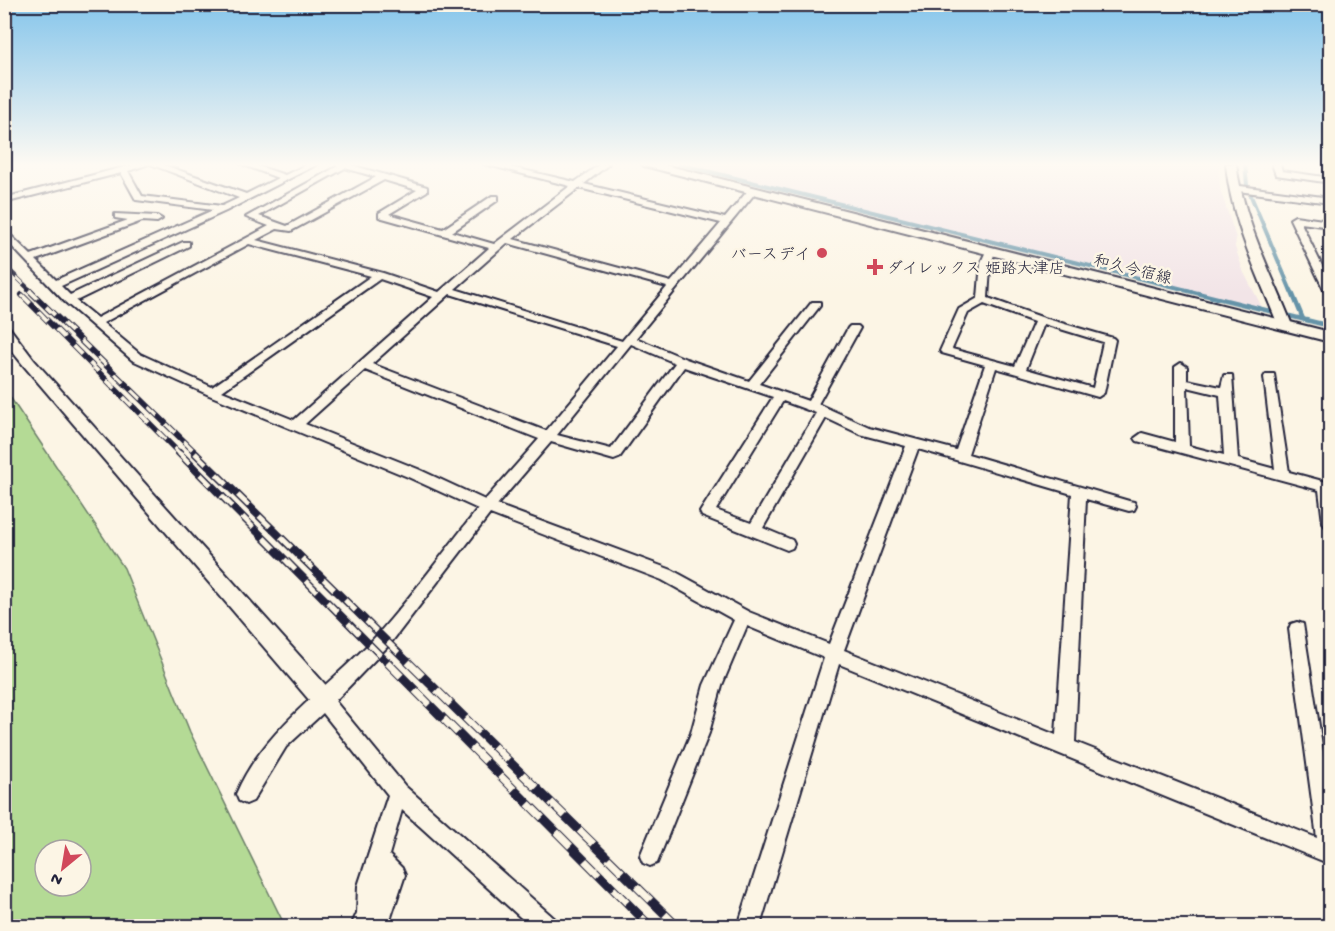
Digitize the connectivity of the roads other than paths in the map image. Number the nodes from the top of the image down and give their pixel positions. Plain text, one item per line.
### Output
1 (211, 207) edge
2 (226, 207) edge
3 (268, 207) edge
4 (327, 207) edge
5 (394, 207) edge
6 (481, 207) edge
7 (546, 207) edge
8 (669, 207) edge
9 (738, 207) edge
10 (821, 207) edge
11 (1239, 207) edge
12 (223, 209) junction
13 (118, 216) dead end
14 (141, 218) junction
15 (158, 219) dead end
16 (726, 221) junction
17 (1330, 224) edge
18 (277, 225) junction
19 (4, 232) edge
20 (445, 232) junction
21 (506, 240) junction
22 (248, 241) junction
23 (186, 244) dead end
24 (496, 247) junction
25 (990, 251) junction
26 (29, 260) junction
27 (379, 275) junction
28 (56, 284) junction
29 (673, 286) junction
30 (1330, 292) edge
31 (444, 293) junction
32 (69, 300) junction
33 (983, 300) junction
34 (816, 304) dead end
35 (1040, 320) junction
36 (95, 323) junction
37 (1285, 325) junction
38 (854, 328) dead end
39 (4, 330) edge
40 (1330, 336) edge
41 (627, 342) junction
42 (682, 362) junction
43 (364, 365) junction
44 (991, 365) junction
45 (1181, 367) dead end
46 (1019, 372) junction
47 (1270, 377) dead end
48 (1228, 378) dead end
49 (1181, 382) junction
50 (752, 385) junction
51 (213, 392) junction
52 (1226, 392) junction
53 (780, 395) junction
54 (817, 409) junction
55 (295, 426) junction
56 (549, 437) junction
57 (1142, 438) dead end
58 (914, 442) junction
59 (1182, 448) junction
60 (960, 458) junction
61 (1231, 461) junction
62 (1283, 475) junction
63 (1328, 487) edge
64 (1079, 491) junction
65 (1129, 506) dead end
66 (487, 507) junction
67 (1330, 522) edge
68 (754, 531) junction
69 (787, 544) dead end
70 (743, 617) junction
71 (1297, 629) dead end
72 (834, 654) junction
73 (324, 700) junction
74 (1065, 747) junction
75 (398, 793) junction
76 (246, 794) dead end
77 (1330, 854) edge
78 (650, 856) dead end
79 (377, 858) junction
80 (362, 927) edge
81 (378, 927) edge
82 (546, 927) edge
83 (749, 927) edge

1 - 12 street
2 - 12 street
3 - 18 street
4 - 18 street
5 - 20 street
6 - 20 street
7 - 21 street
8 - 16 street
9 - 16 street
10 - 25 main road, 和久今宿線
11 - 37 street
12 - 28 street
13 - 14 street
14 - 15 street
14 - 26 street
16 - 29 street
17 - 30 street
18 - 22 street
19 - 26 street
20 - 24 street
21 - 24 street
21 - 29 street
22 - 27 street
22 - 36 street
23 - 32 street
24 - 31 street
25 - 33 street
25 - 37 main road, 和久今宿線
26 - 28 street
27 - 31 street
27 - 51 street
28 - 32 street
29 - 41 street
31 - 41 street
31 - 43 street
32 - 36 street
33 - 35 street
33 - 44 street
34 - 50 street
35 - 46 street
35 - 46 street
36 - 51 street
37 - 40 main road, 和久今宿線
38 - 54 street
39 - 73 street
41 - 42 street
41 - 56 street
42 - 50 street
42 - 56 street
43 - 55 street
43 - 56 street
44 - 46 street
44 - 60 street
45 - 49 street
47 - 62 street
48 - 52 street
49 - 52 street
49 - 59 street
50 - 53 street
51 - 55 street
52 - 61 street
53 - 54 street
53 - 68 street
54 - 58 street
54 - 68 street
55 - 66 street
56 - 66 street
57 - 59 street
58 - 60 street
58 - 72 street
59 - 61 street
60 - 64 street
61 - 62 street
62 - 63 street
63 - 67 street
64 - 65 street
64 - 74 street
66 - 70 street
66 - 73 street
68 - 69 street
70 - 72 street
70 - 78 street
71 - 77 street
72 - 74 street
72 - 83 street
73 - 75 street
73 - 76 street
74 - 77 street
75 - 79 street
75 - 82 street
79 - 80 street
79 - 81 street

